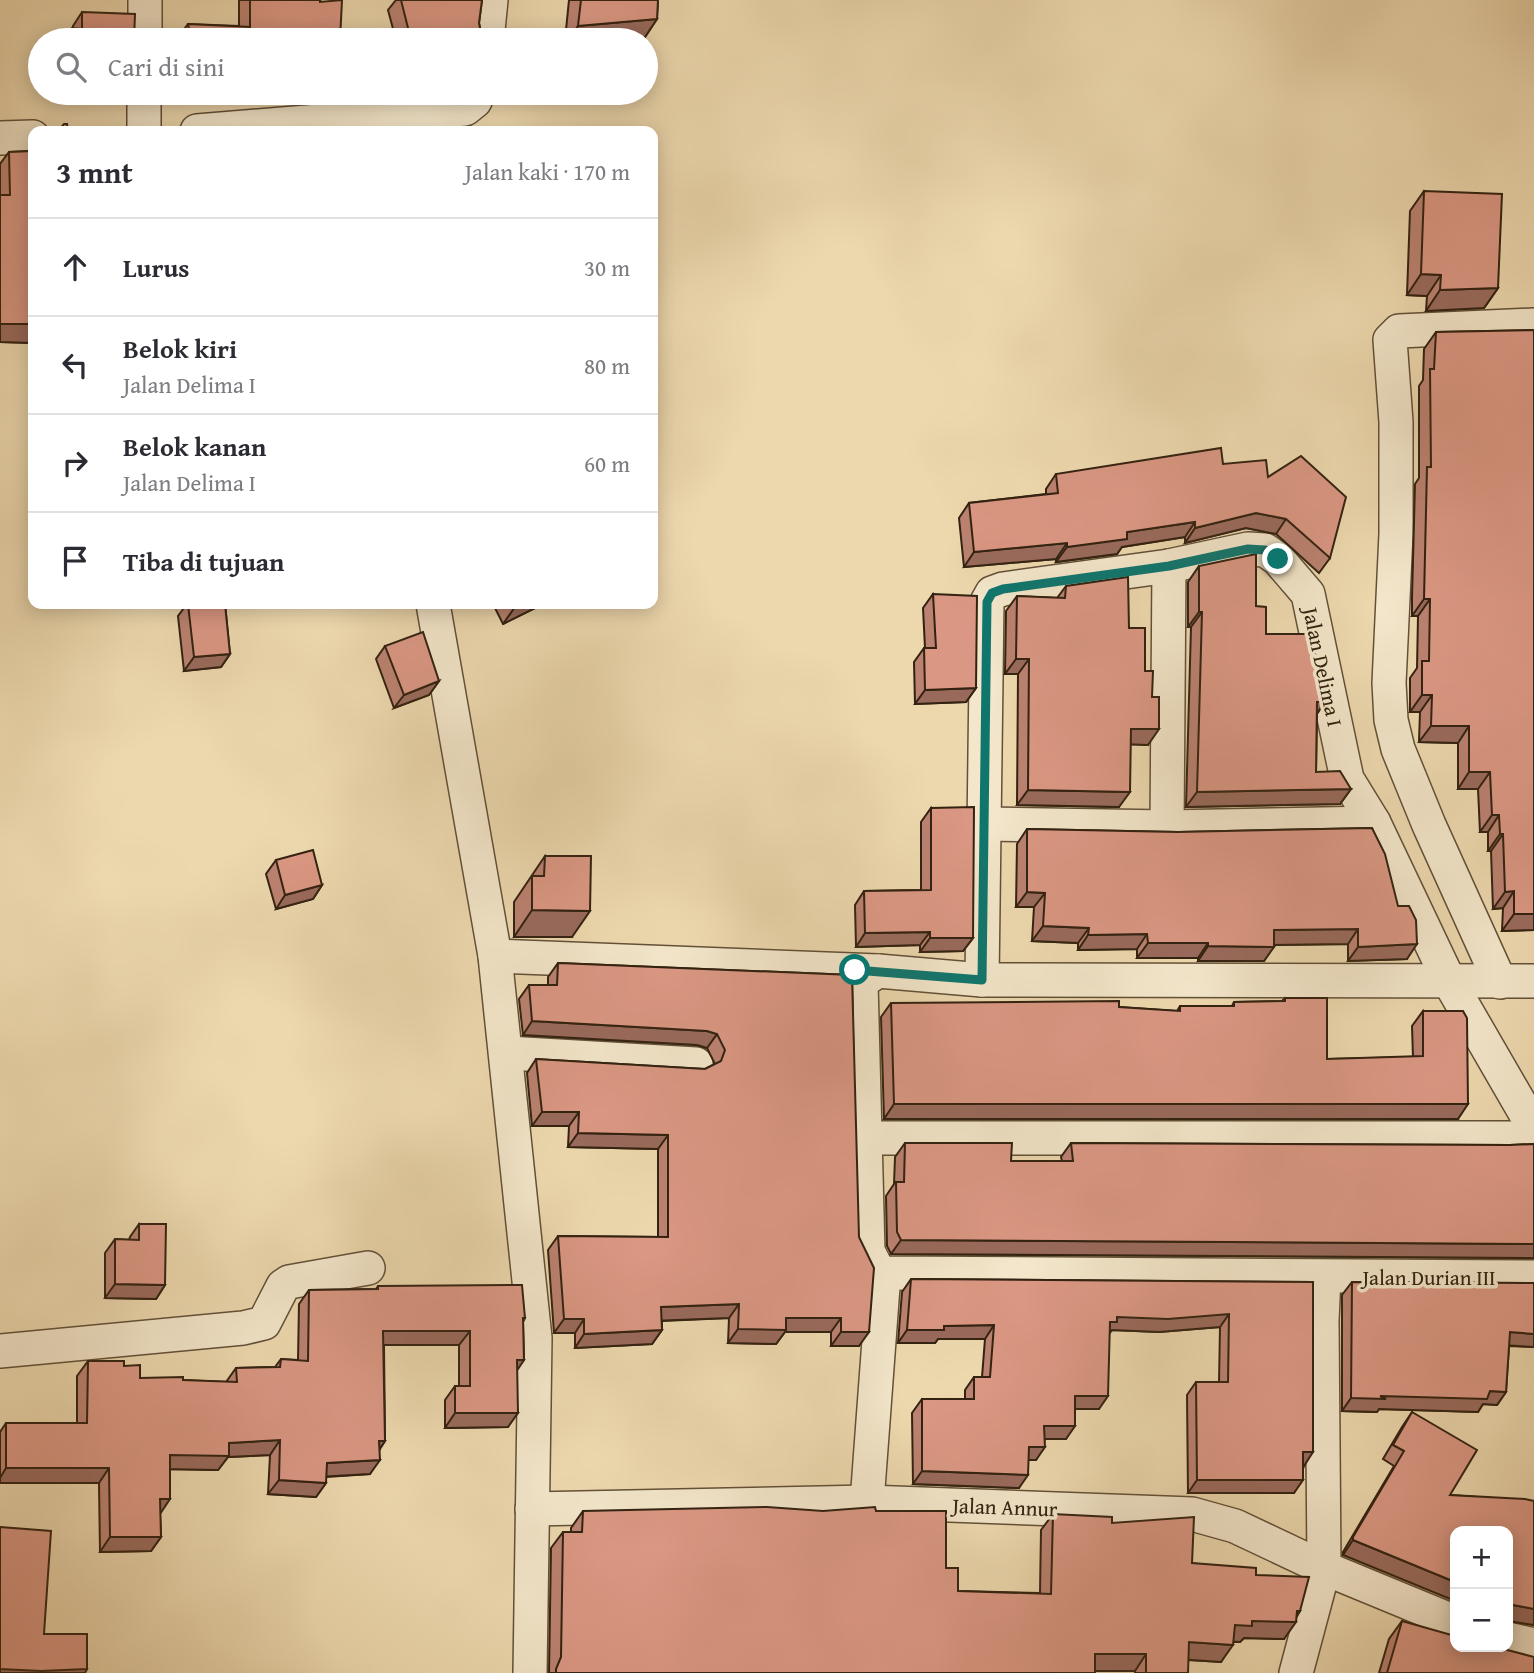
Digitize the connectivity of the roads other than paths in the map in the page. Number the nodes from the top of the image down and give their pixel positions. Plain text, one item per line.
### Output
1 (145, 0) edge
2 (491, 0) edge
3 (145, 28) edge
4 (488, 28) edge
5 (144, 105) edge
6 (475, 106) edge
7 (144, 126) edge
8 (259, 126) edge
9 (28, 137) edge
10 (0, 138) edge
11 (1534, 325) edge
12 (1169, 566) junction
13 (434, 609) edge
14 (1374, 823) junction
15 (985, 824) junction
16 (1167, 827) junction
17 (495, 956) junction
18 (878, 971) junction
19 (982, 980) junction
20 (1449, 981) junction
21 (1534, 981) edge
22 (1500, 982) junction
23 (507, 1053) junction
24 (696, 1064) dead end
25 (1534, 1128) edge
26 (866, 1138) junction
27 (1534, 1138) edge
28 (368, 1268) dead end
29 (884, 1273) junction
30 (1325, 1277) junction
31 (1534, 1277) edge
32 (0, 1351) edge
33 (867, 1502) junction
34 (532, 1509) junction
35 (1324, 1568) junction
36 (1450, 1620) edge
37 (1513, 1640) edge
38 (1534, 1645) edge
39 (530, 1673) edge
40 (1296, 1673) edge

1 - 3 street
2 - 4 street
5 - 7 street
6 - 8 street
9 - 10 street
11 - 22 street
12 - 14 street, Jalan Delima I
12 - 15 street, Jalan Delima I
12 - 16 street
13 - 17 street
14 - 16 street
14 - 20 street, Jalan Delima I
15 - 16 street
15 - 19 street, Jalan Delima I
17 - 18 street
17 - 23 street
18 - 19 street
18 - 26 street
19 - 20 street
20 - 22 street
20 - 25 street
21 - 22 street
23 - 24 street
23 - 34 street
26 - 27 street
26 - 29 street
28 - 32 street
29 - 30 street, Jalan Durian III
29 - 33 street
30 - 31 street, Jalan Durian III
30 - 35 street
33 - 34 street, Jalan Annur
33 - 35 street, Jalan Annur
34 - 39 street
35 - 36 street, Jalan Annur
35 - 40 street
37 - 38 street

